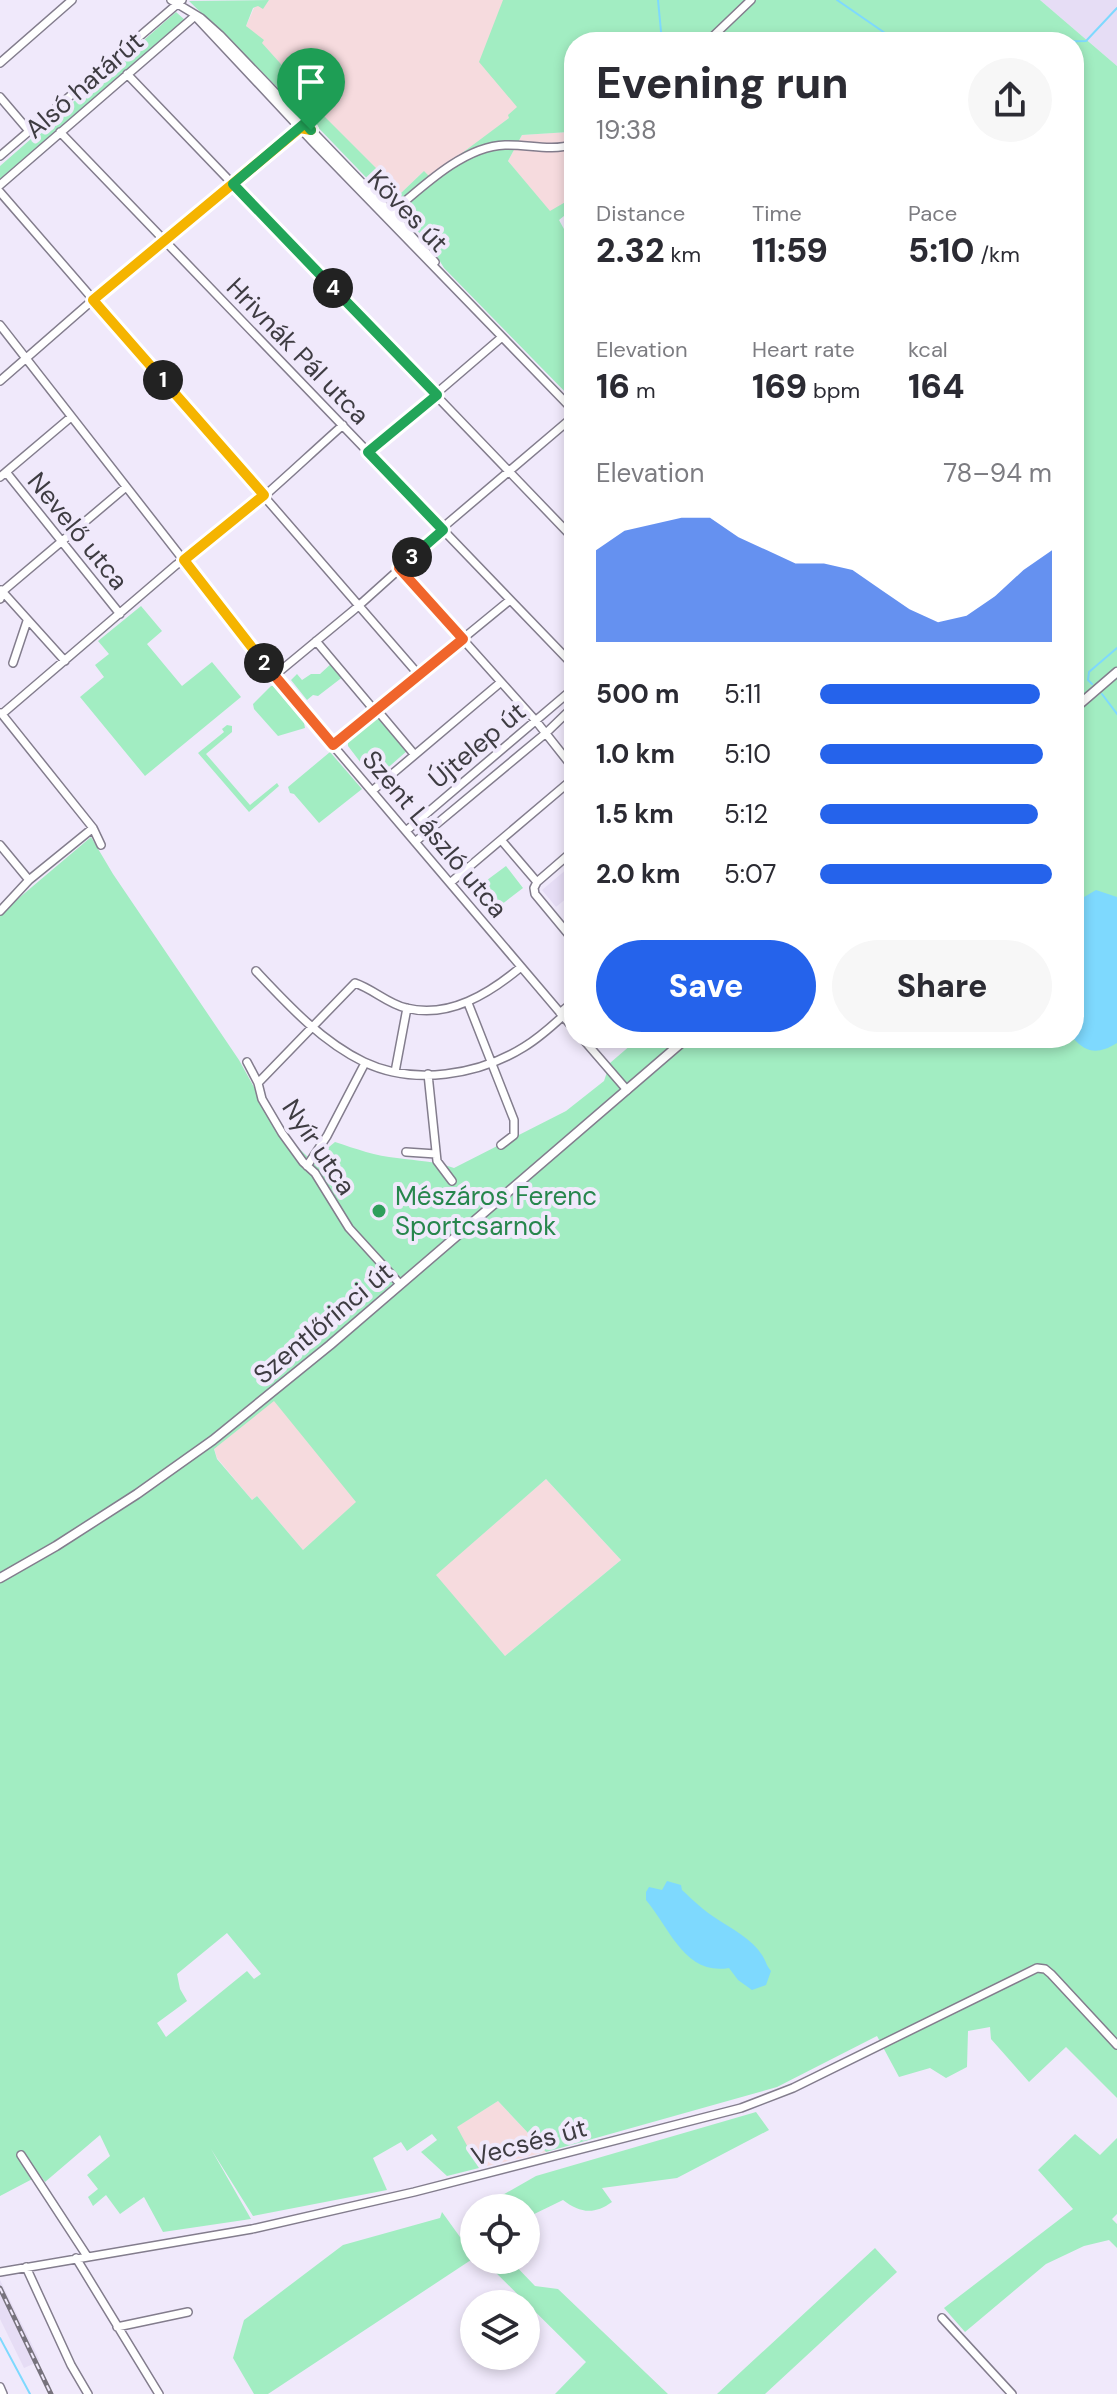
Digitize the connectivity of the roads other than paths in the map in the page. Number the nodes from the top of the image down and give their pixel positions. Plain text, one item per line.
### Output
1 (72, 0) edge
2 (751, 0) edge
3 (176, 2) edge
4 (195, 17) junction
5 (717, 32) edge
6 (0, 63) edge
7 (127, 74) junction
8 (0, 97) edge
9 (305, 127) junction
10 (29, 131) junction
11 (60, 132) junction
12 (564, 146) edge
13 (0, 156) edge
14 (233, 184) junction
15 (0, 185) edge
16 (0, 192) edge
17 (389, 215) junction
18 (163, 241) junction
19 (93, 300) junction
20 (0, 325) edge
21 (502, 337) junction
22 (25, 358) junction
23 (0, 381) edge
24 (437, 395) junction
25 (564, 403) edge
26 (71, 417) junction
27 (564, 423) edge
28 (343, 425) junction
29 (368, 452) junction
30 (509, 471) junction
31 (3, 474) edge
32 (126, 487) junction
33 (264, 495) junction
34 (564, 529) edge
35 (442, 530) junction
36 (62, 542) junction
37 (184, 560) junction
38 (399, 568) junction
39 (1, 593) edge
40 (510, 600) junction
41 (359, 604) junction
42 (120, 614) junction
43 (27, 621) junction
44 (463, 639) junction
45 (316, 641) junction
46 (564, 656) edge
47 (65, 661) junction
48 (13, 663) dead end
49 (1117, 672) edge
50 (419, 675) junction
51 (274, 676) junction
52 (501, 682) junction
53 (564, 697) edge
54 (1084, 700) edge
55 (376, 710) junction
56 (1, 713) edge
57 (564, 716) edge
58 (536, 721) junction
59 (546, 733) junction
60 (333, 745) junction
61 (414, 754) junction
62 (564, 756) edge
63 (564, 787) edge
64 (372, 791) junction
65 (93, 828) junction
66 (406, 831) junction
67 (502, 841) junction
68 (415, 842) junction
69 (0, 845) edge
70 (101, 845) dead end
71 (564, 859) edge
72 (29, 880) junction
73 (537, 882) junction
74 (450, 883) junction
75 (0, 911) edge
76 (564, 929) edge
77 (521, 967) junction
78 (256, 971) dead end
79 (468, 1003) junction
80 (407, 1008) junction
81 (564, 1013) edge
82 (562, 1015) junction
83 (564, 1017) edge
84 (314, 1028) junction
85 (591, 1048) edge
86 (675, 1048) edge
87 (247, 1062) dead end
88 (365, 1063) junction
89 (491, 1063) junction
90 (395, 1072) junction
91 (428, 1074) junction
92 (258, 1083) junction
93 (627, 1090) junction
94 (501, 1145) dead end
95 (406, 1152) dead end
96 (436, 1154) junction
97 (307, 1166) junction
98 (452, 1181) dead end
99 (400, 1284) junction
100 (0, 1578) edge
101 (1117, 2045) edge
102 (21, 2155) dead end
103 (87, 2256) junction
104 (76, 2258) junction
105 (26, 2267) junction
106 (0, 2272) edge
107 (188, 2312) dead end
108 (942, 2318) dead end
109 (117, 2327) junction
110 (0, 2387) edge
111 (3, 2394) edge
112 (88, 2394) edge
113 (159, 2394) edge
114 (1012, 2394) edge

1 - 6 street
2 - 5 street
3 - 4 street, Köves út
3 - 10 street, Alsó határút
4 - 7 street, Alsó határút
4 - 9 street, Köves út
7 - 11 street, Alsó határút
7 - 14 street
8 - 10 street
9 - 14 street
9 - 17 street, Köves út
10 - 13 street, Alsó határút
11 - 15 street, Alsó határút
11 - 18 street, Hrivnák Pál utca
12 - 17 street
14 - 18 street
14 - 24 street
16 - 19 street
17 - 21 street, Köves út
18 - 19 street
18 - 28 street, Hrivnák Pál utca
19 - 22 street
19 - 33 street
20 - 22 street, Szent László utca
21 - 24 street
21 - 25 street, Köves út
22 - 23 street
22 - 26 street, Szent László utca
24 - 29 street
24 - 30 street
26 - 31 street
26 - 32 street, Szent László utca
27 - 30 street
28 - 29 street, Hrivnák Pál utca
28 - 33 street
29 - 35 street, Hrivnák Pál utca
30 - 34 street
30 - 35 street
31 - 36 street, Nevelő utca
32 - 36 street
32 - 37 street, Szent László utca
33 - 37 street
33 - 41 street
35 - 38 street
35 - 40 street, Hrivnák Pál utca
36 - 39 street
36 - 42 street, Nevelő utca
37 - 42 street
37 - 51 street, Szent László utca
38 - 41 street
38 - 44 street
39 - 43 street
40 - 44 street
40 - 46 street, Hrivnák Pál utca
41 - 45 street
41 - 50 street
42 - 47 street
43 - 47 street
43 - 48 street
44 - 50 street
44 - 52 street
45 - 51 street
45 - 55 street
47 - 56 street
49 - 54 main road
50 - 55 street
51 - 60 street, Szent László utca
52 - 58 street
52 - 61 street
53 - 58 street, Újtelep út
55 - 60 street
55 - 61 street
56 - 65 street
57 - 59 street, Újtelep út
58 - 59 street
58 - 66 street, Újtelep út
59 - 62 street
59 - 68 street, Újtelep út
60 - 64 street, Szent László utca
61 - 64 street
63 - 67 street
64 - 66 street, Szent László utca
65 - 70 street
65 - 72 street
66 - 68 street, Szent László utca
67 - 73 street
67 - 74 street
68 - 74 street, Szent László utca
69 - 72 street
71 - 73 street
72 - 75 street
73 - 76 street
74 - 77 street, Szent László utca
77 - 79 street
77 - 82 street, Szent László utca
78 - 84 street
79 - 80 street
79 - 89 street
80 - 84 street
80 - 90 street
81 - 82 street
82 - 83 street, Szent László utca
82 - 89 street
84 - 88 street
84 - 92 street
85 - 93 street
86 - 93 main road, Szentlőrinci út
87 - 92 street, Nyír utca
88 - 90 street
88 - 97 street
89 - 91 street
89 - 94 street
90 - 91 street
91 - 96 street
92 - 97 street, Nyír utca
93 - 99 main road, Szentlőrinci út
95 - 96 street
96 - 98 street
97 - 99 street, Nyír utca
99 - 100 main road, Szentlőrinci út
101 - 103 street, Vecsés út
102 - 103 street
103 - 104 street, Vecsés út
104 - 105 street, Vecsés út
104 - 109 street
105 - 106 street, Vecsés út
105 - 112 street
107 - 109 street
108 - 114 street
109 - 113 street
110 - 111 street

